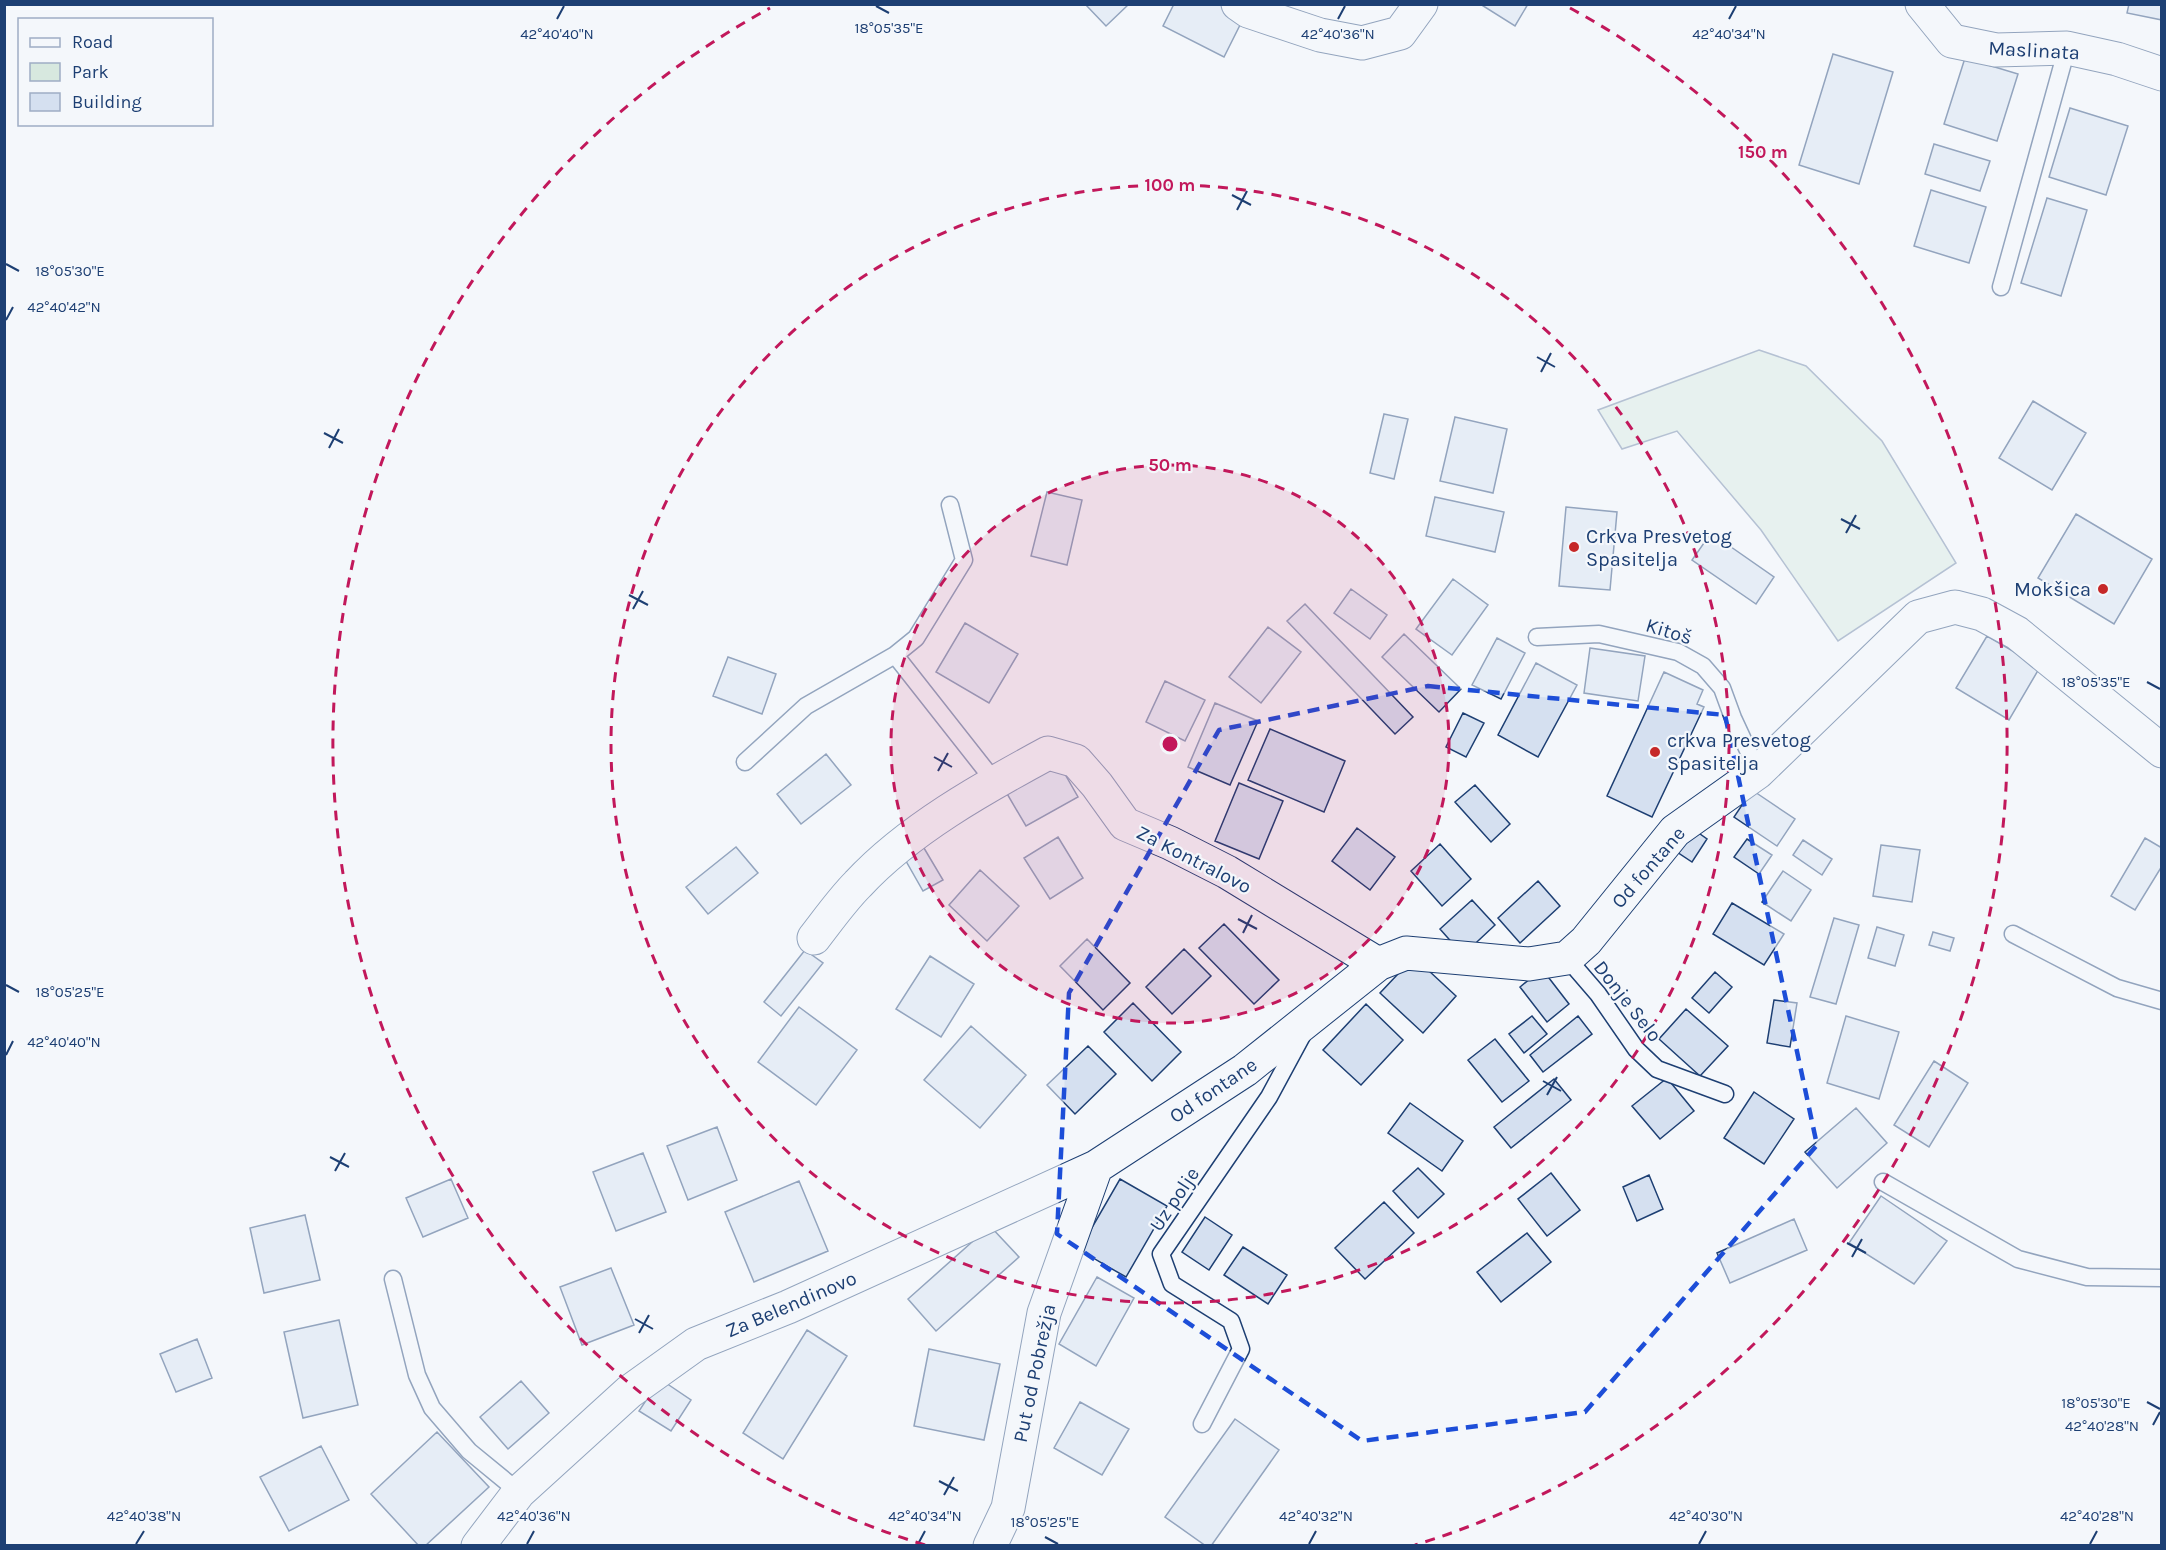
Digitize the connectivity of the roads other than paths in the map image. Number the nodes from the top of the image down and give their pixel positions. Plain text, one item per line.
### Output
1 (1238, 4) edge
2 (1421, 4) edge
3 (1922, 4) edge
4 (2067, 48) junction
5 (2162, 74) edge
6 (2001, 287) dead end
7 (950, 504) dead end
8 (1537, 637) dead end
9 (895, 655) junction
10 (2162, 751) edge
11 (744, 762) dead end
12 (1758, 772) junction
13 (995, 782) junction
14 (2013, 934) dead end
15 (814, 938) dead end
16 (1567, 957) junction
17 (1377, 964) junction
18 (2162, 1001) edge
19 (1314, 1015) junction
20 (1725, 1094) dead end
21 (1096, 1167) junction
22 (1883, 1182) dead end
23 (2162, 1278) edge
24 (393, 1279) dead end
25 (1203, 1424) dead end
26 (519, 1492) junction
27 (478, 1545) edge
28 (990, 1545) edge

1 - 2 street
3 - 4 street, Maslinata
4 - 5 street, Maslinata
4 - 6 lane
7 - 9 lane
8 - 12 lane, Kitoš
9 - 11 lane
9 - 13 lane
10 - 12 street, Od fontane
12 - 16 street, Od fontane
13 - 15 street, Za Kontralovo
13 - 17 street, Za Kontralovo
14 - 18 lane
16 - 17 street, Od fontane
16 - 20 lane, Donje Selo
17 - 19 street, Od fontane
19 - 21 street, Od fontane
19 - 25 lane, Uz polje
21 - 26 street, Za Belendinovo
21 - 28 street, Put od Pobrežja
22 - 23 lane
24 - 26 lane
26 - 27 street, Za Belendinovo

